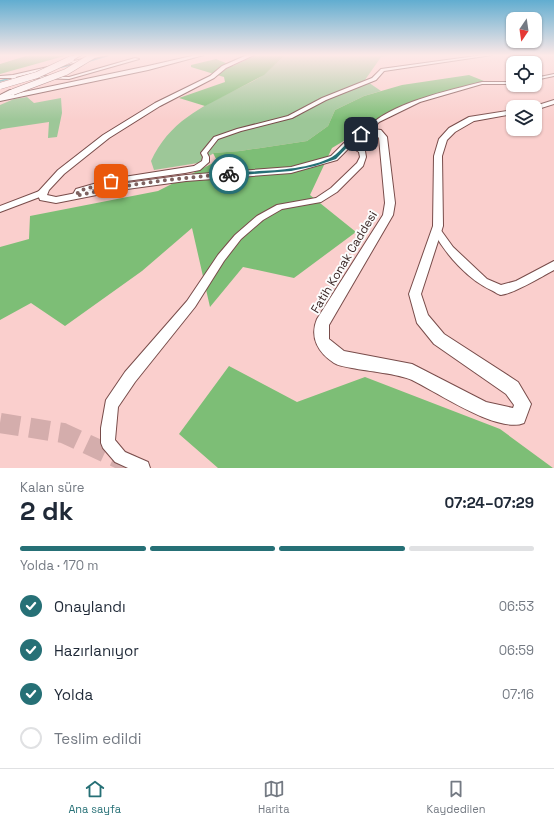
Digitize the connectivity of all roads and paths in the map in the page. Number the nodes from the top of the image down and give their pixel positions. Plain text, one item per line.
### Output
1 (4, 77) edge
2 (21, 77) edge
3 (30, 77) edge
4 (52, 77) edge
5 (74, 77) edge
6 (107, 77) edge
7 (212, 77) edge
8 (376, 77) edge
9 (13, 79) junction
10 (506, 83) edge
11 (73, 84) junction
12 (0, 85) edge
13 (0, 91) edge
14 (13, 92) joint
15 (0, 97) edge
16 (554, 102) edge
17 (542, 106) edge
18 (506, 113) edge
19 (369, 130) junction
20 (347, 144) junction
21 (42, 193) junction
22 (76, 196) junction
23 (0, 209) edge
24 (437, 231) junction
25 (554, 264) edge
26 (143, 467) dead end

1 - 9 street
2 - 9 street
3 - 12 main road, bridge
4 - 14 main road, bridge
5 - 9 street
6 - 11 main road
7 - 21 main road
8 - 22 street
9 - 12 street
10 - 19 street
11 - 13 main road, bridge
11 - 15 main road
14 - 15 highway
16 - 17 main road
18 - 24 main road, Fatih Konak Caddesi
19 - 20 main road
19 - 24 main road, Fatih Konak Caddesi
20 - 22 main road
20 - 26 street
21 - 22 main road
21 - 23 street
24 - 25 street

